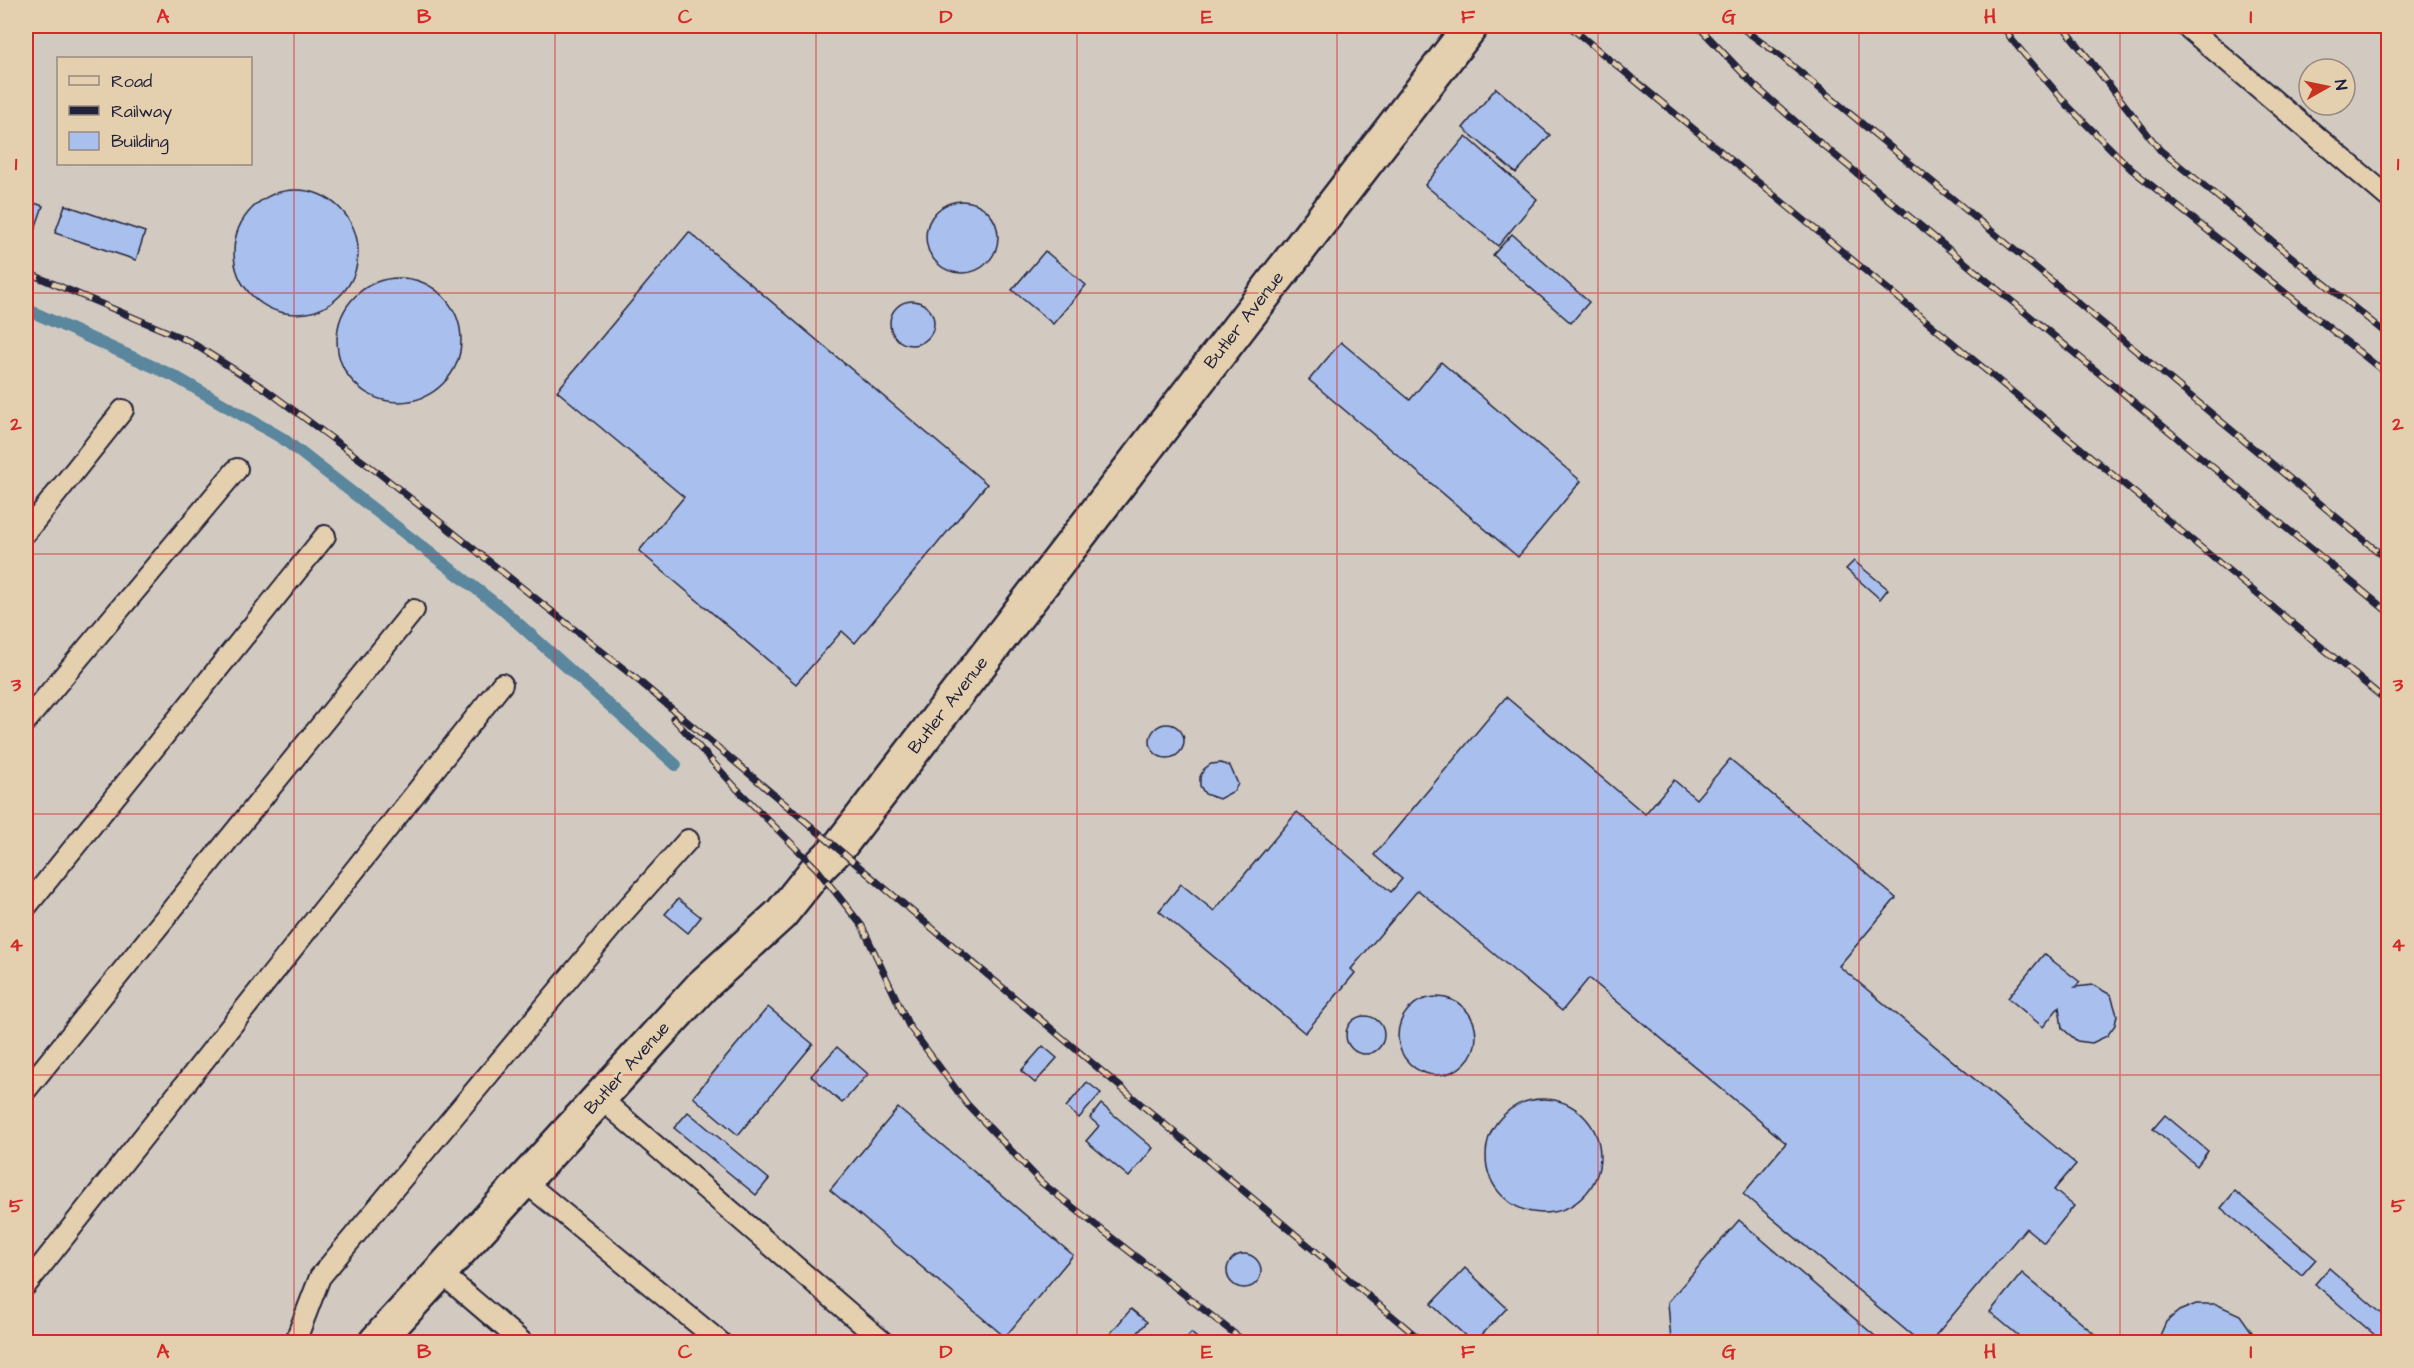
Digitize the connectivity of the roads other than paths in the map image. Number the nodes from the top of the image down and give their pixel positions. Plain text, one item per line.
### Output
1 (1471, 26) edge
2 (2186, 26) edge
3 (2388, 197) edge
4 (123, 410) dead end
5 (237, 469) dead end
6 (26, 532) edge
7 (325, 536) dead end
8 (414, 610) dead end
9 (502, 684) dead end
10 (26, 721) edge
11 (688, 840) dead end
12 (26, 907) edge
13 (26, 1090) edge
14 (600, 1098) junction
15 (524, 1181) junction
16 (440, 1272) junction
17 (26, 1285) edge
18 (296, 1342) edge
19 (376, 1342) edge
20 (522, 1342) edge
21 (720, 1342) edge
22 (883, 1342) edge

1 - 14 street, Butler Avenue
2 - 3 lane
4 - 6 lane
5 - 10 lane
7 - 12 lane
8 - 13 lane
9 - 17 lane
11 - 18 lane
14 - 15 street, Butler Avenue
14 - 22 lane
15 - 16 street, Butler Avenue
15 - 21 lane
16 - 19 street, Butler Avenue
16 - 20 lane

